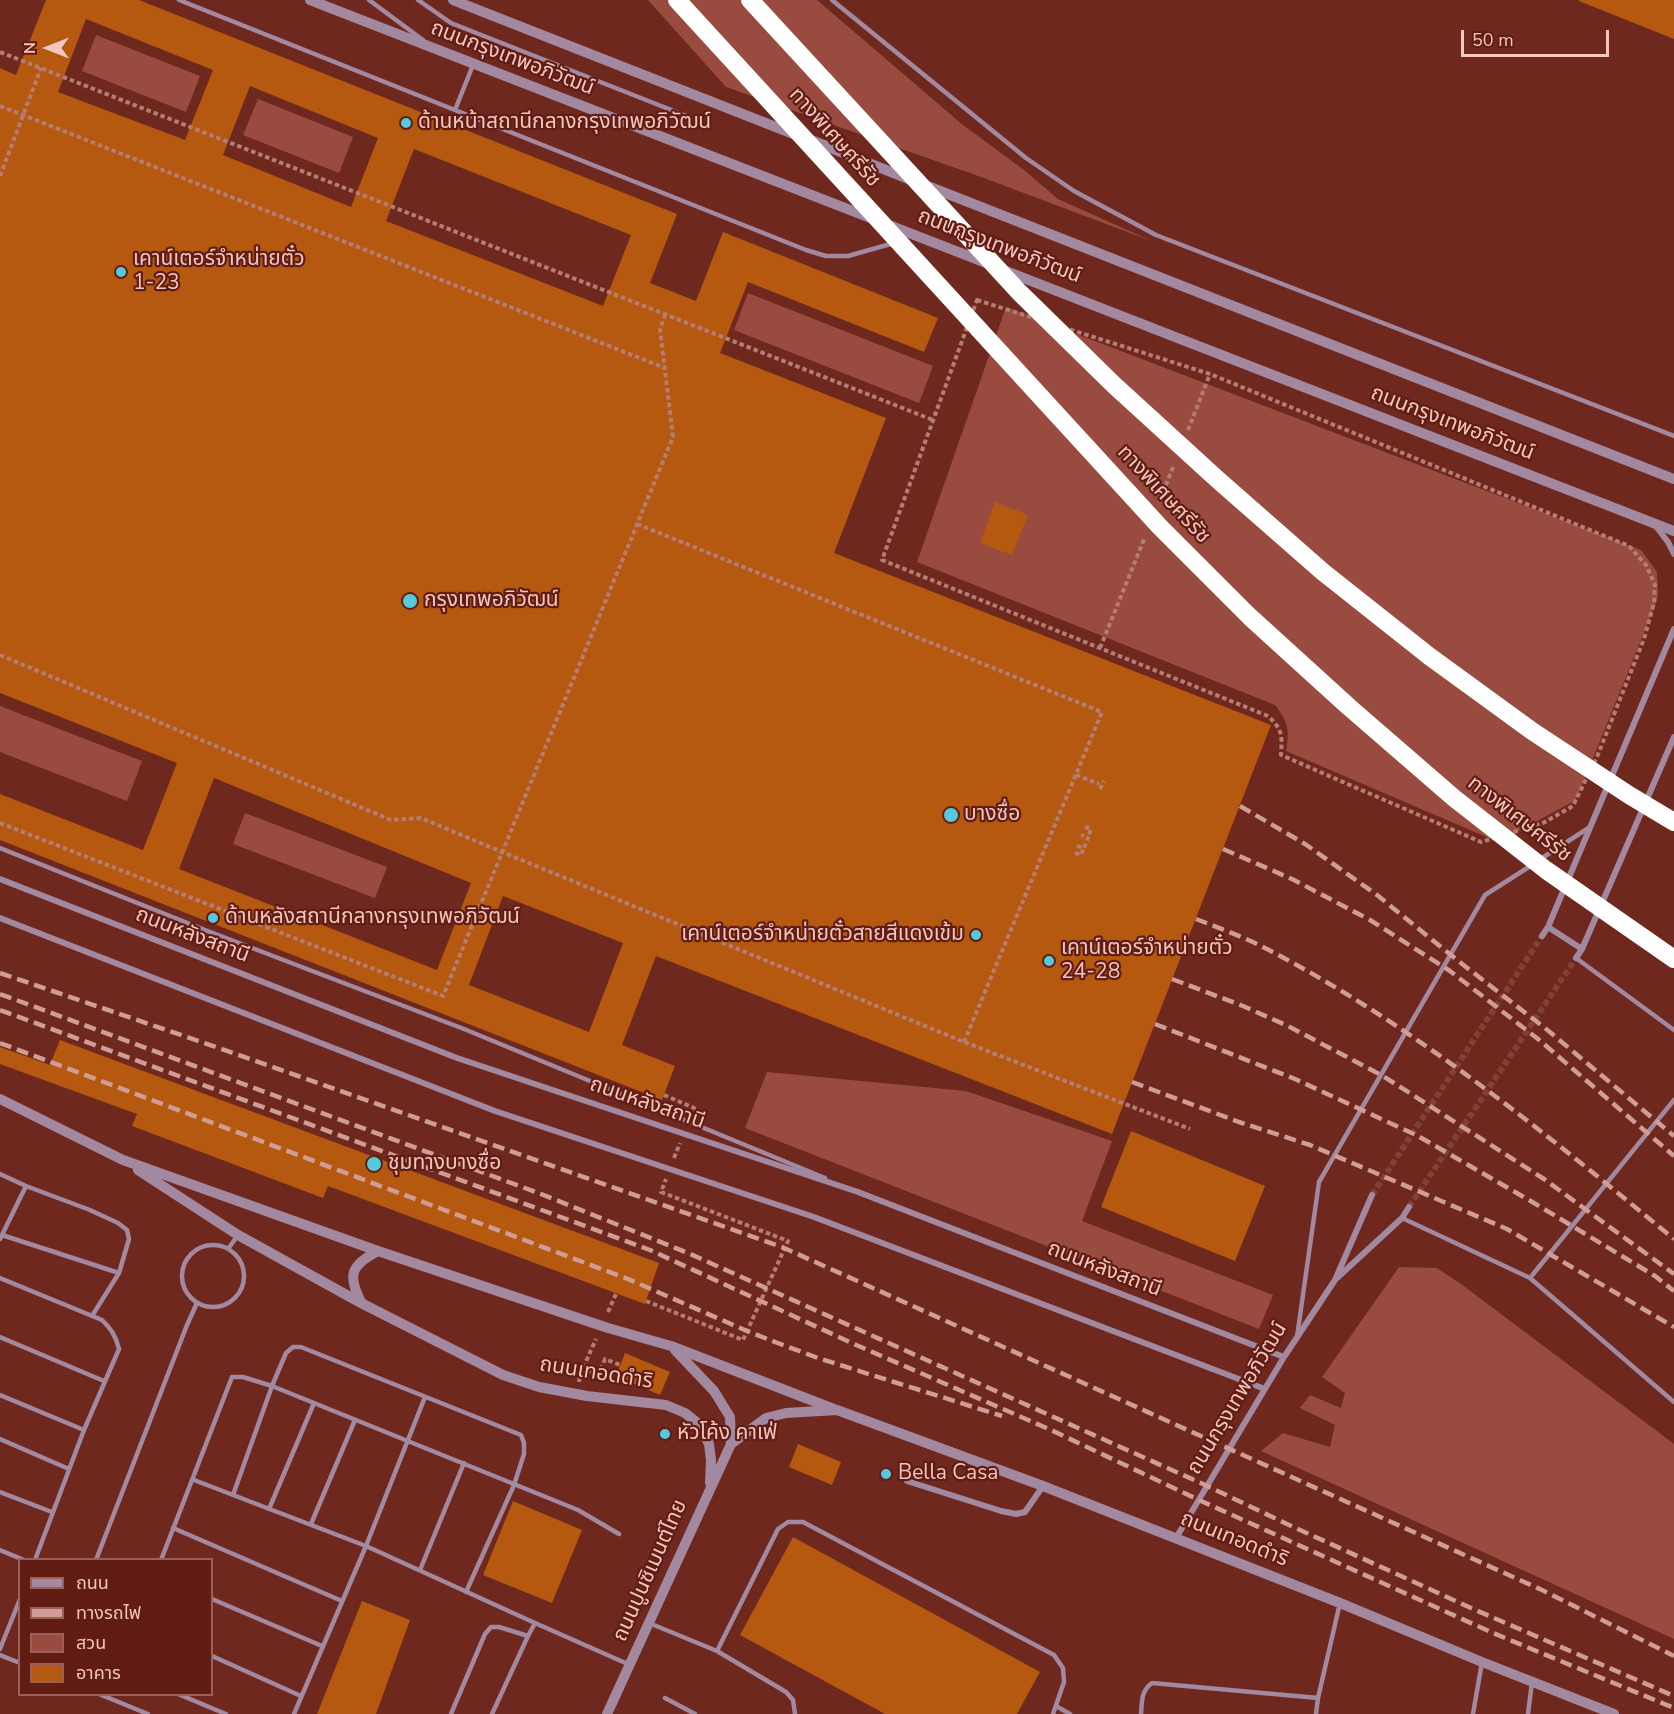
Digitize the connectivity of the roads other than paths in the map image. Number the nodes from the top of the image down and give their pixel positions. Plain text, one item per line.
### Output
1 (179, 0) edge
2 (310, 0) edge
3 (369, 0) edge
4 (418, 0) edge
5 (453, 0) edge
6 (677, 0) edge
7 (750, 0) edge
8 (832, 0) edge
9 (437, 50) junction
10 (473, 65) junction
11 (455, 110) junction
12 (689, 117) dead end
13 (918, 236) junction
14 (1674, 436) edge
15 (1674, 479) edge
16 (1654, 524) junction
17 (1674, 531) edge
18 (1674, 555) edge
19 (1674, 629) edge
20 (1674, 737) edge
21 (1674, 822) edge
22 (1590, 827) junction
23 (0, 848) edge
24 (0, 879) edge
25 (0, 918) edge
26 (1548, 927) junction
27 (1542, 936) tunnel mouth
28 (1582, 949) junction
29 (1576, 958) joint
30 (1674, 958) edge
31 (1674, 1030) edge
32 (0, 1099) edge
33 (1674, 1100) edge
34 (123, 1160) junction
35 (0, 1174) edge
36 (26, 1186) junction
37 (858, 1192) junction
38 (1372, 1195) tunnel mouth
39 (1409, 1207) tunnel mouth
40 (1402, 1218) junction
41 (238, 1235) junction
42 (1, 1237) edge
43 (228, 1249) junction
44 (378, 1251) junction
45 (119, 1273) junction
46 (0, 1278) edge
47 (1530, 1278) junction
48 (1335, 1280) junction
49 (197, 1303) junction
50 (361, 1303) junction
51 (92, 1316) junction
52 (0, 1337) edge
53 (1296, 1340) junction
54 (671, 1346) junction
55 (1284, 1358) junction
56 (104, 1381) junction
57 (272, 1386) junction
58 (1265, 1389) junction
59 (0, 1395) edge
60 (425, 1397) junction
61 (1674, 1402) edge
62 (314, 1403) junction
63 (837, 1410) junction
64 (355, 1420) junction
65 (84, 1430) junction
66 (0, 1439) edge
67 (408, 1441) junction
68 (731, 1444) junction
69 (464, 1463) junction
70 (69, 1469) junction
71 (194, 1480) junction
72 (907, 1480) dead end
73 (514, 1485) junction
74 (1043, 1486) junction
75 (710, 1489) junction
76 (0, 1492) edge
77 (233, 1495) junction
78 (269, 1509) junction
79 (52, 1512) junction
80 (310, 1524) junction
81 (173, 1528) junction
82 (619, 1534) dead end
83 (1176, 1538) junction
84 (366, 1546) junction
85 (0, 1550) edge
86 (19, 1558) edge
87 (36, 1558) edge
88 (97, 1558) edge
89 (162, 1558) edge
90 (420, 1570) junction
91 (466, 1592) junction
92 (213, 1599) edge
93 (342, 1601) junction
94 (1340, 1603) junction
95 (18, 1604) edge
96 (535, 1623) junction
97 (649, 1623) junction
98 (528, 1636) junction
99 (322, 1646) junction
100 (0, 1649) edge
101 (717, 1651) junction
102 (0, 1655) edge
103 (213, 1656) edge
104 (18, 1662) edge
105 (1482, 1662) junction
106 (630, 1665) junction
107 (1532, 1682) junction
108 (102, 1696) edge
109 (181, 1696) edge
110 (301, 1696) junction
111 (665, 1698) dead end
112 (1318, 1698) junction
113 (1056, 1706) junction
114 (148, 1714) edge
115 (226, 1714) edge
116 (294, 1714) edge
117 (451, 1714) edge
118 (492, 1714) edge
119 (607, 1714) edge
120 (695, 1714) edge
121 (795, 1714) edge
122 (1053, 1714) edge
123 (1070, 1714) edge
124 (1141, 1714) edge
125 (1316, 1714) edge
126 (1473, 1714) edge
127 (1528, 1714) edge
128 (1614, 1714) edge

1 - 11 lane
2 - 9 street, ถนนกรุงเทพอภิวัฒน์
3 - 9 lane
4 - 12 lane
5 - 15 street, ถนนกรุงเทพอภิวัฒน์
6 - 30 highway, ทางพิเศษศรีรัช, bridge
7 - 21 highway, ทางพิเศษศรีรัช, bridge
8 - 14 lane
9 - 10 street, ถนนกรุงเทพอภิวัฒน์
10 - 11 lane
10 - 13 street, ถนนกรุงเทพอภิวัฒน์
11 - 13 lane
13 - 16 street, ถนนกรุงเทพอภิวัฒน์
16 - 17 street, ถนนกรุงเทพอภิวัฒน์
16 - 18 street
19 - 22 street
20 - 28 street
22 - 26 street
22 - 53 lane
23 - 37 lane
24 - 37 street, ถนนหลังสถานี
25 - 58 street
26 - 27 street
26 - 28 street
28 - 29 street
29 - 31 lane
32 - 34 street, ถนนเทอดดำริ
33 - 47 lane
34 - 41 street, ถนนเทอดดำริ
34 - 44 street, ถนนเทอดดำริ
35 - 36 lane
36 - 42 lane
36 - 45 lane
37 - 55 street, ถนนหลังสถานี
38 - 48 street, ถนนกรุงเทพอภิวัฒน์
39 - 40 street, ถนนกรุงเทพอภิวัฒน์
40 - 47 lane
40 - 48 street, ถนนกรุงเทพอภิวัฒน์
41 - 43 lane
41 - 50 street, ถนนเทอดดำริ
42 - 45 lane
43 - 49 lane
43 - 49 lane
44 - 50 street
44 - 54 street, ถนนเทอดดำริ
45 - 51 lane
46 - 51 lane
47 - 61 lane
48 - 53 street, ถนนกรุงเทพอภิวัฒน์
49 - 88 lane
50 - 75 street, ถนนเทอดดำริ
51 - 56 lane
52 - 56 lane
53 - 55 street, ถนนกรุงเทพอภิวัฒน์
54 - 63 street, ถนนเทอดดำริ
54 - 68 street, ถนนเทอดดำริ
55 - 58 street, ถนนกรุงเทพอภิวัฒน์
56 - 65 lane
57 - 60 lane
57 - 62 lane
57 - 71 lane
57 - 77 lane
58 - 83 street, ถนนกรุงเทพอภิวัฒน์
59 - 65 lane
60 - 67 lane
60 - 73 lane
62 - 64 lane
62 - 78 lane
63 - 68 street, ถนนเทอดดำริ
63 - 74 street, ถนนเทอดดำริ
64 - 67 lane
64 - 80 lane
65 - 70 lane
66 - 70 lane
67 - 69 lane
67 - 84 lane
68 - 75 street, ถนนปูนซิเมนต์ไทย
69 - 73 lane
69 - 90 lane
70 - 79 lane
71 - 77 lane
71 - 81 lane
72 - 74 street
73 - 82 lane
73 - 91 lane
74 - 83 street, ถนนเทอดดำริ
75 - 97 street, ถนนปูนซิเมนต์ไทย
76 - 79 lane
77 - 78 lane
78 - 80 lane
79 - 87 lane
80 - 84 lane
81 - 89 lane
81 - 93 lane
83 - 94 street, ถนนเทอดดำริ
84 - 90 lane
84 - 93 lane
85 - 86 lane
90 - 91 lane
91 - 96 lane
92 - 99 lane
93 - 99 lane
94 - 105 street, ถนนเทอดดำริ
94 - 112 lane
95 - 100 lane
96 - 98 lane
96 - 106 lane
97 - 101 lane
97 - 106 street, ถนนปูนซิเมนต์ไทย
98 - 117 lane
98 - 118 lane
99 - 110 lane
101 - 113 lane
101 - 121 lane
102 - 104 lane
103 - 110 lane
105 - 107 street, ถนนเทอดดำริ
105 - 126 lane
106 - 119 street, ถนนปูนซิเมนต์ไทย
107 - 127 lane
107 - 128 street, ถนนเทอดดำริ
108 - 114 lane
109 - 115 lane
110 - 116 lane
111 - 120 lane
112 - 124 lane
112 - 125 lane
113 - 122 lane
113 - 123 lane

